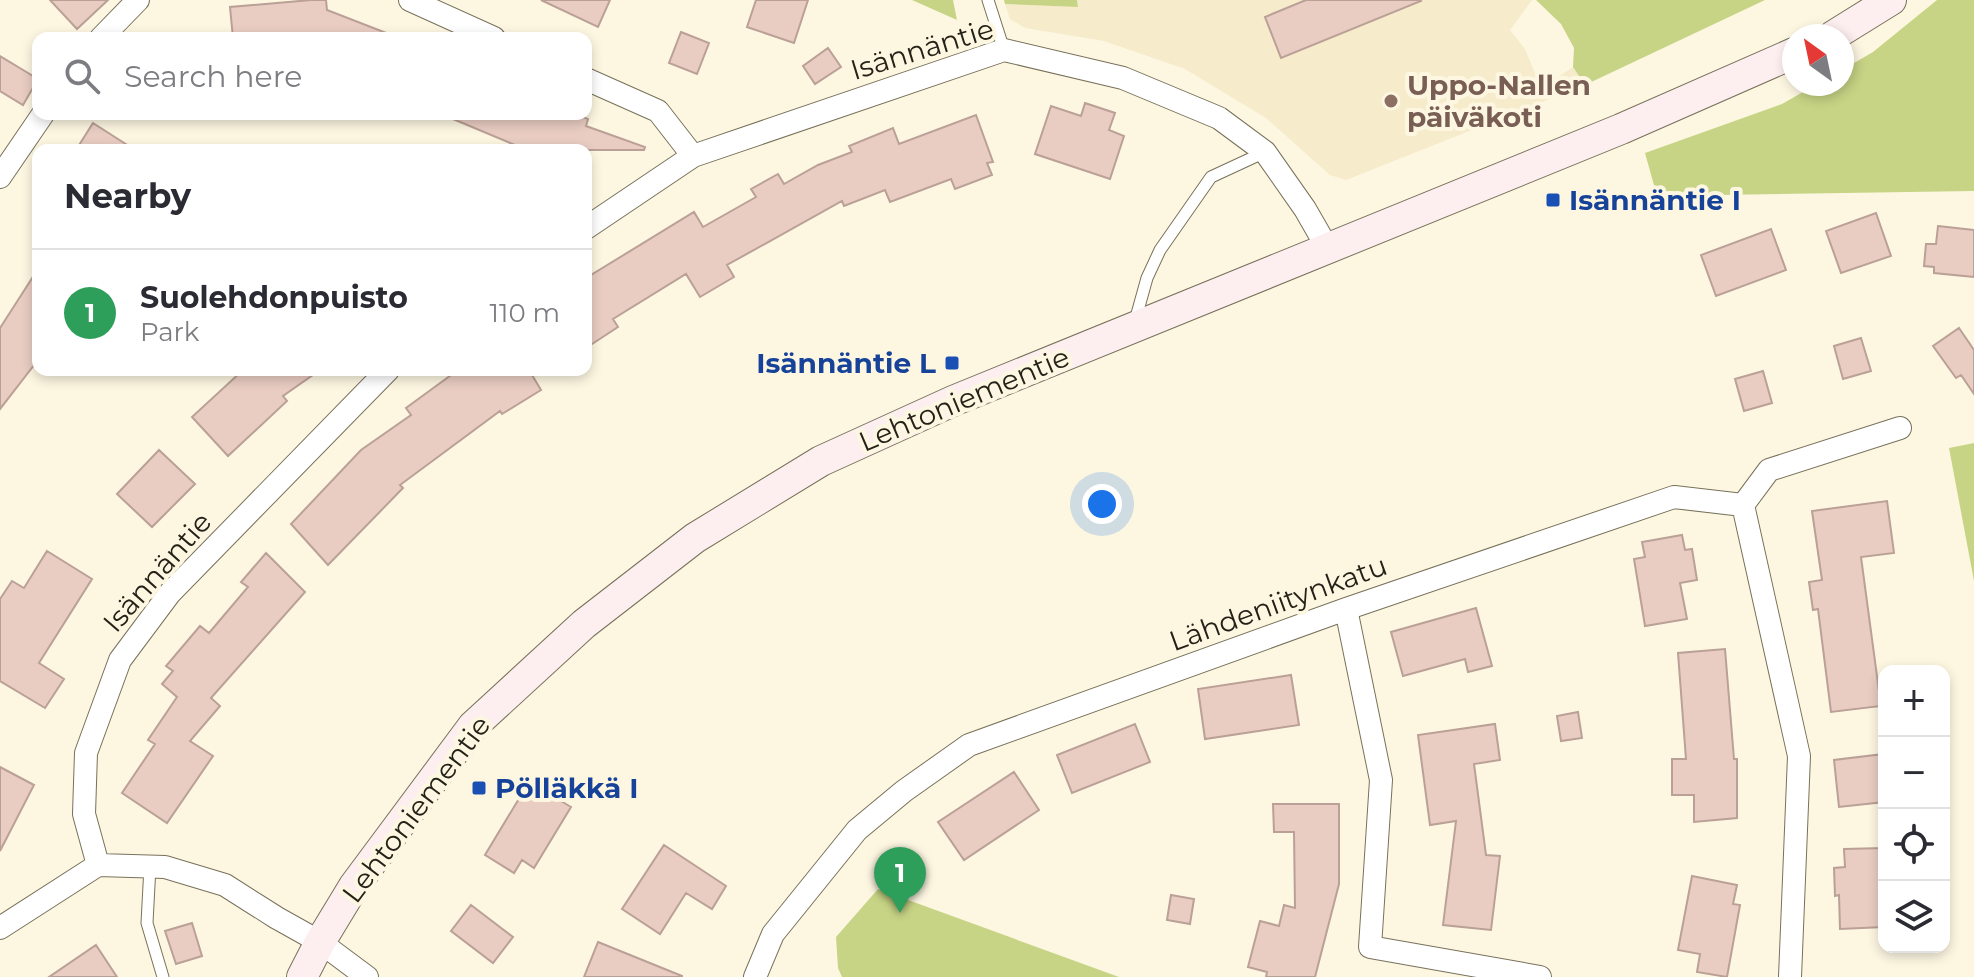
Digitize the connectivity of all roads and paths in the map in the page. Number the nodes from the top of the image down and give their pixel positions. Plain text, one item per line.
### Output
1 (138, 0) edge
2 (410, 0) edge
3 (988, 0) edge
4 (1891, 0) edge
5 (1852, 24) edge
6 (107, 32) edge
7 (481, 32) edge
8 (1004, 50) junction
9 (1782, 58) edge
10 (592, 82) edge
11 (39, 120) edge
12 (1265, 152) junction
13 (693, 156) junction
14 (0, 177) edge
15 (592, 224) edge
16 (1328, 249) junction
17 (1133, 328) junction
18 (382, 376) edge
19 (1900, 428) dead end
20 (1743, 505) junction
21 (1346, 609) junction
22 (98, 865) junction
23 (150, 865) junction
24 (0, 928) edge
25 (320, 942) junction
26 (163, 977) edge
27 (302, 977) edge
28 (367, 977) edge
29 (755, 977) edge
30 (1540, 977) edge
31 (1790, 977) edge

1 - 6 street
2 - 7 street
3 - 8 lane
4 - 5 main road
8 - 12 street, Isännäntie
8 - 13 street, Isännäntie
9 - 16 main road, Lehtoniementie
10 - 13 street
11 - 14 street
12 - 16 street, Isännäntie
12 - 17 lane
13 - 15 street, Isännäntie
16 - 17 main road, Lehtoniementie
17 - 25 main road, Lehtoniementie
18 - 22 street, Isännäntie
19 - 20 street
20 - 21 street, Lähdeniitynkatu
20 - 31 street
21 - 29 street, Lähdeniitynkatu
21 - 30 street
22 - 23 street
22 - 24 street
23 - 25 street
23 - 26 lane
25 - 27 main road, Lehtoniementie
25 - 28 street

